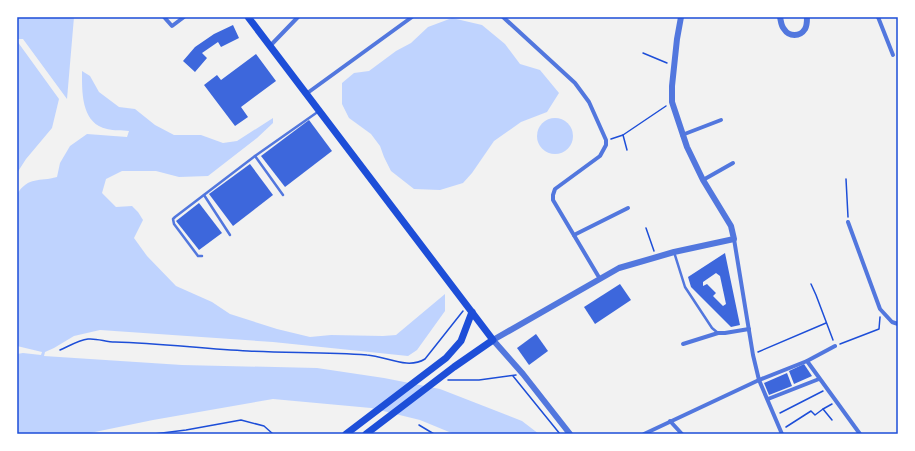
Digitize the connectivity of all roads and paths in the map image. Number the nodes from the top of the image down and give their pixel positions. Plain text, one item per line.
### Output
1 (164, 17) edge
2 (184, 17) edge
3 (248, 17) edge
4 (298, 17) edge
5 (412, 17) edge
6 (503, 17) edge
7 (681, 17) edge
8 (780, 17) edge
9 (807, 17) edge
10 (878, 17) edge
11 (270, 46) junction
12 (643, 53) dead end
13 (893, 55) dead end
14 (668, 63) dead end
15 (306, 94) junction
16 (672, 102) junction
17 (319, 111) junction
18 (720, 120) dead end
19 (623, 135) junction
20 (682, 135) junction
21 (606, 140) junction
22 (627, 150) dead end
23 (255, 156) junction
24 (734, 163) dead end
25 (846, 179) dead end
26 (703, 180) junction
27 (204, 195) junction
28 (283, 195) dead end
29 (628, 208) dead end
30 (848, 222) joint
31 (646, 228) dead end
32 (574, 234) junction
33 (230, 235) dead end
34 (734, 239) junction
35 (674, 252) junction
36 (202, 256) dead end
37 (656, 257) dead end
38 (600, 279) junction
39 (811, 284) dead end
40 (467, 305) junction
41 (880, 310) junction
42 (472, 312) junction
43 (827, 323) junction
44 (898, 324) edge
45 (749, 329) junction
46 (718, 332) junction
47 (493, 340) junction
48 (683, 344) dead end
49 (835, 346) junction
50 (60, 350) dead end
51 (753, 355) junction
52 (807, 361) junction
53 (523, 374) junction
54 (513, 376) junction
55 (819, 379) junction
56 (448, 380) dead end
57 (760, 380) junction
58 (820, 393) dead end
59 (768, 399) junction
60 (835, 401) junction
61 (823, 409) junction
62 (775, 416) junction
63 (832, 420) dead end
64 (670, 421) junction
65 (419, 425) dead end
66 (782, 432) edge
67 (347, 433) edge
68 (154, 434) edge
69 (273, 434) edge
70 (366, 434) edge
71 (434, 434) edge
72 (560, 434) edge
73 (570, 434) edge
74 (644, 434) edge
75 (682, 434) edge
76 (860, 434) edge

1 - 2 street
3 - 11 main road
4 - 11 street
5 - 15 street
6 - 21 street
7 - 16 street
8 - 9 street
10 - 13 street
11 - 15 main road
12 - 14 path
15 - 17 main road
16 - 19 path
16 - 20 street
17 - 23 lane
17 - 40 main road
18 - 20 street
19 - 21 path
19 - 22 path
20 - 26 street
21 - 32 street
23 - 27 lane
23 - 28 lane
24 - 26 street
25 - 30 path
26 - 34 street
27 - 33 lane
27 - 36 lane
29 - 32 street
30 - 41 street
31 - 37 path
32 - 38 street
34 - 35 street
34 - 45 street
35 - 38 street
35 - 46 lane
38 - 47 street
39 - 43 path
40 - 42 main road
40 - 50 path
41 - 44 street
41 - 49 path
42 - 47 main road
42 - 67 main road
43 - 49 path
43 - 51 path
45 - 46 street
45 - 51 street
46 - 48 street
47 - 53 street
47 - 70 main road
49 - 52 street
51 - 57 street
52 - 55 street
52 - 57 street
53 - 54 path
53 - 73 street
54 - 56 path
54 - 72 path
55 - 59 street
55 - 60 street
57 - 59 street
57 - 64 street
58 - 62 path
59 - 62 street
60 - 61 path
60 - 76 street
61 - 63 path
61 - 66 path
62 - 66 street
64 - 74 street
64 - 75 street
65 - 71 path
68 - 69 path

